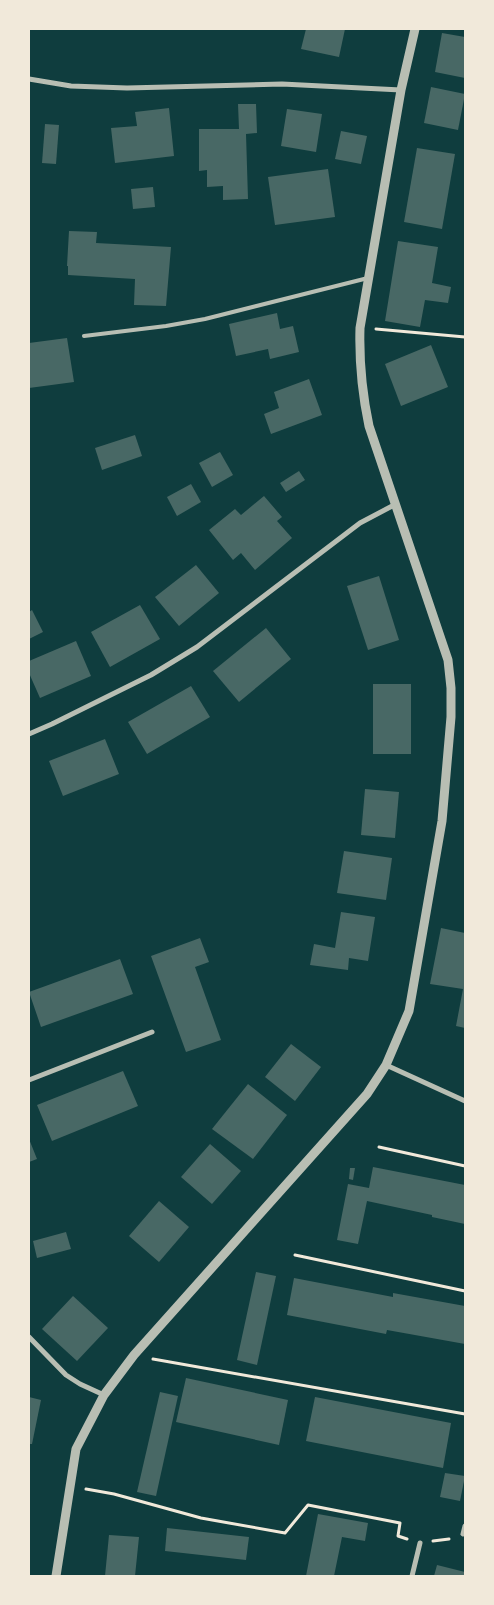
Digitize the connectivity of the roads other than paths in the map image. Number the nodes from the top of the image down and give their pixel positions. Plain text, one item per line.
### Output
1 (414, 29) edge
2 (29, 79) edge
3 (401, 90) junction
4 (369, 277) junction
5 (84, 336) dead end
6 (396, 504) junction
7 (29, 734) edge
8 (152, 1032) dead end
9 (386, 1065) junction
10 (29, 1080) edge
11 (465, 1101) edge
12 (29, 1337) edge
13 (104, 1395) junction
14 (465, 1526) edge
15 (463, 1534) road end
16 (420, 1543) road end
17 (56, 1576) edge
18 (412, 1576) edge

1 - 3 street
2 - 3 street
3 - 4 street
4 - 5 lane
4 - 6 street
6 - 7 street
6 - 9 street
8 - 10 street
9 - 11 street
9 - 13 street
12 - 13 street
13 - 17 street
14 - 15 street
16 - 18 street

